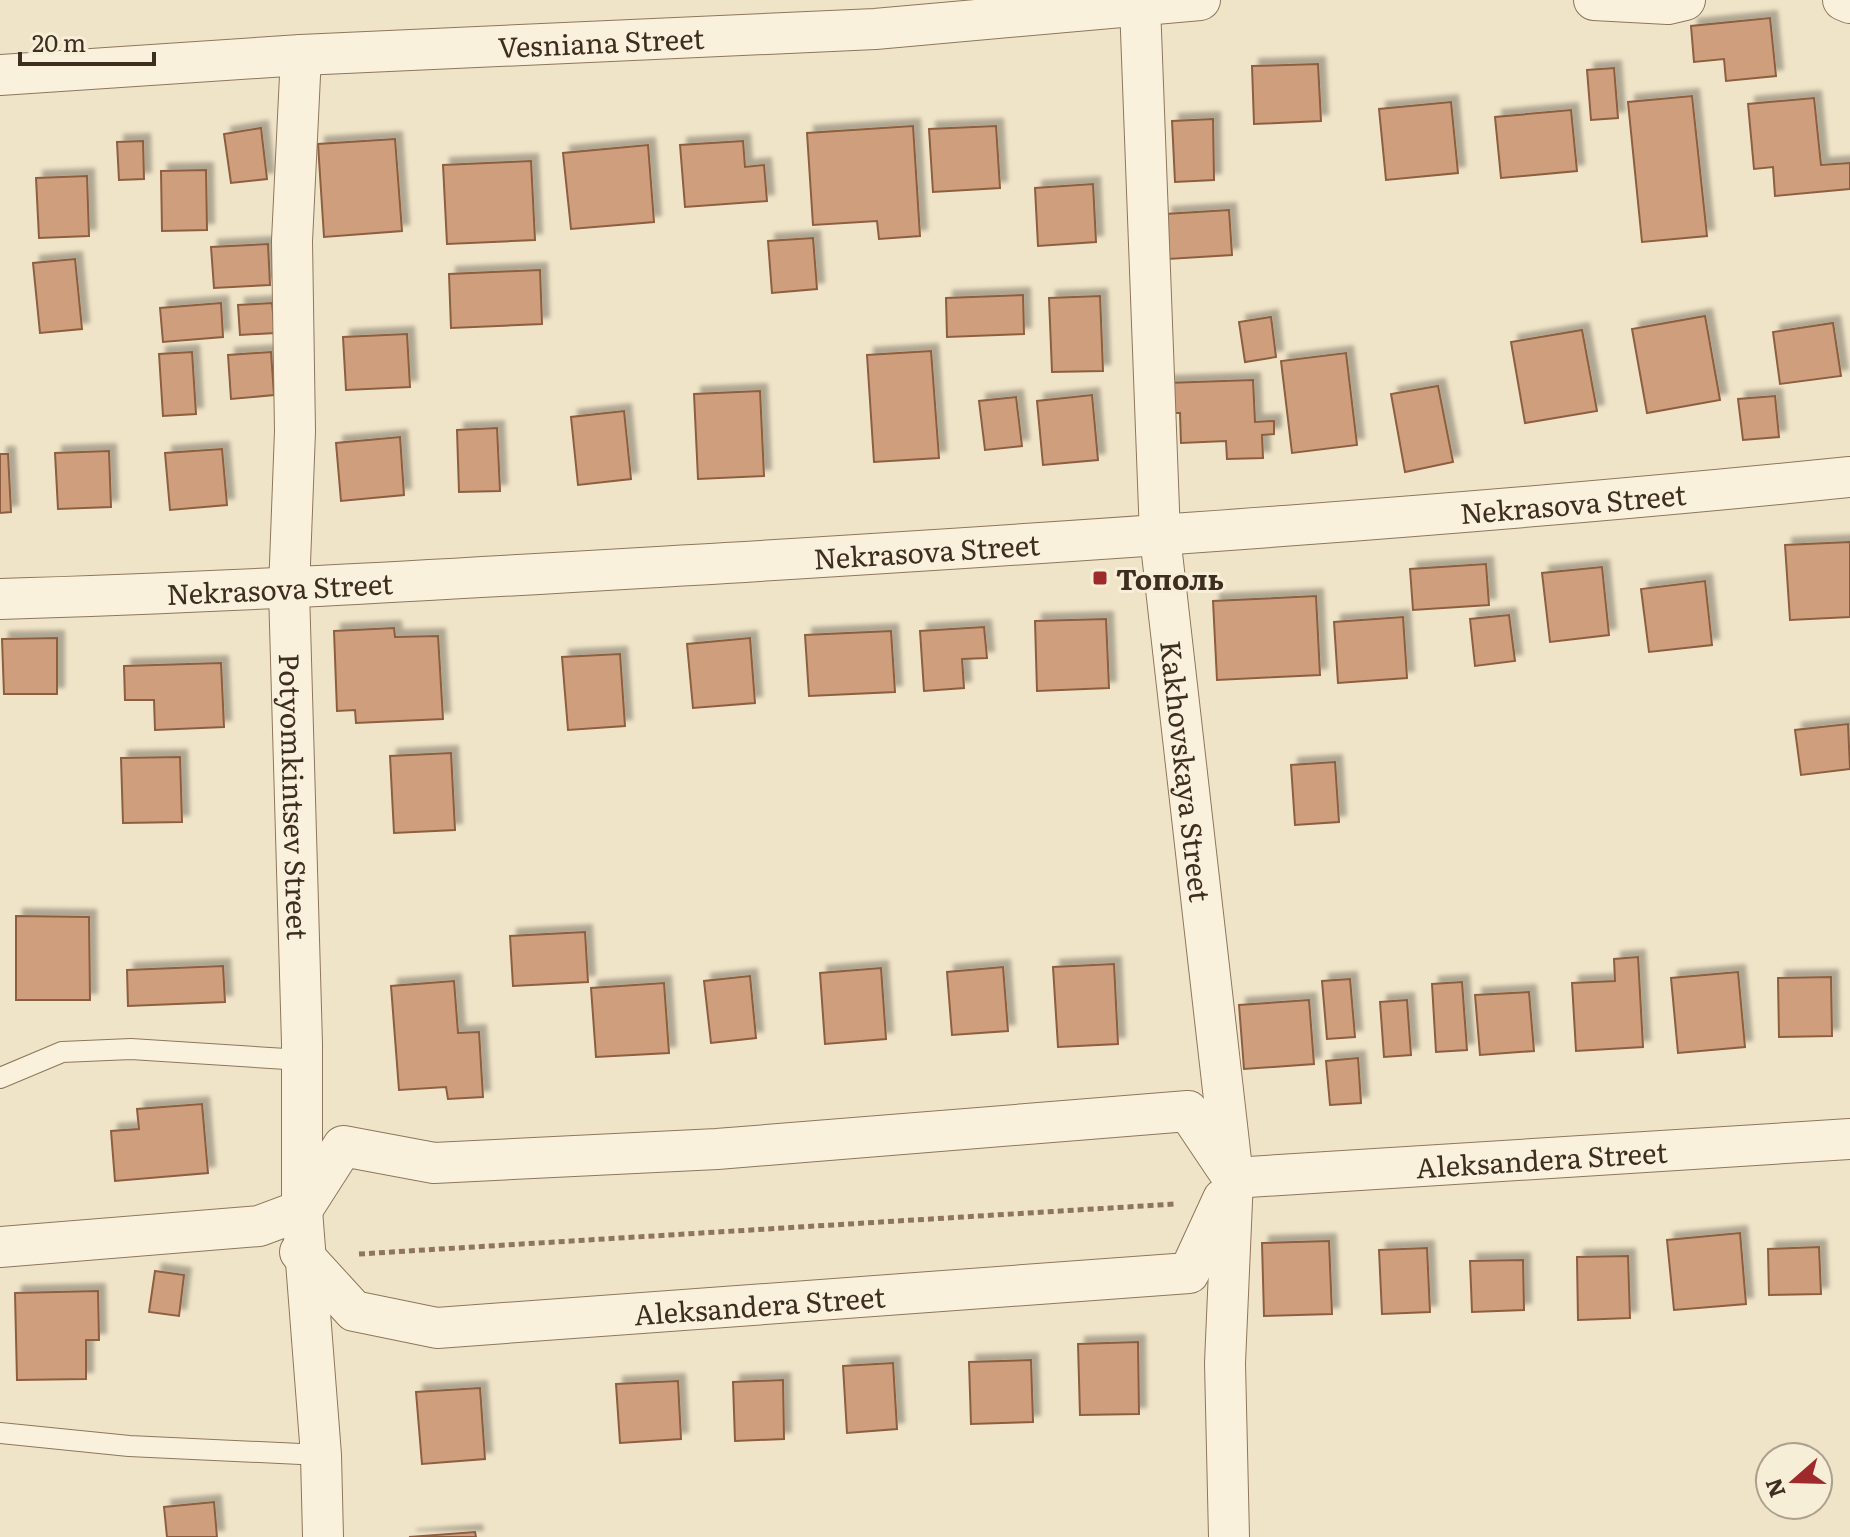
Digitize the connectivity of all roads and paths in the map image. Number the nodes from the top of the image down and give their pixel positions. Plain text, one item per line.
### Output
1 (1200, 0) edge
2 (1594, 0) edge
3 (1685, 0) edge
4 (1843, 0) edge
5 (1850, 3) edge
6 (1140, 5) junction
7 (301, 55) junction
8 (0, 75) edge
9 (1850, 477) edge
10 (1160, 536) junction
11 (289, 590) junction
12 (0, 599) edge
13 (302, 1060) junction
14 (0, 1078) edge
15 (1850, 1139) edge
16 (1229, 1187) junction
17 (302, 1210) junction
18 (259, 1226) junction
19 (0, 1247) edge
20 (354, 1254) dead end
21 (307, 1257) junction
22 (0, 1433) edge
23 (321, 1455) junction
24 (323, 1537) edge
25 (1229, 1537) edge

1 - 6 street, Vesniana Street
2 - 3 street
4 - 5 street
6 - 7 street, Vesniana Street
6 - 10 street, Kakhovskaya Street
7 - 8 street, Vesniana Street
7 - 11 street, Potyomkintsev Street
9 - 10 street, Nekrasova Street
10 - 11 street, Nekrasova Street
10 - 16 street, Kakhovskaya Street
11 - 12 street, Nekrasova Street
11 - 13 street, Potyomkintsev Street
13 - 14 lane
13 - 17 street, Potyomkintsev Street
15 - 16 street, Aleksandera Street
16 - 17 street
16 - 20 path
16 - 21 street, Aleksandera Street
16 - 25 street, Kakhovskaya Street
17 - 18 street
17 - 21 street, Potyomkintsev Street
18 - 19 street
18 - 21 street, Aleksandera Street
21 - 23 street, Potyomkintsev Street
22 - 23 lane
23 - 24 street, Potyomkintsev Street

